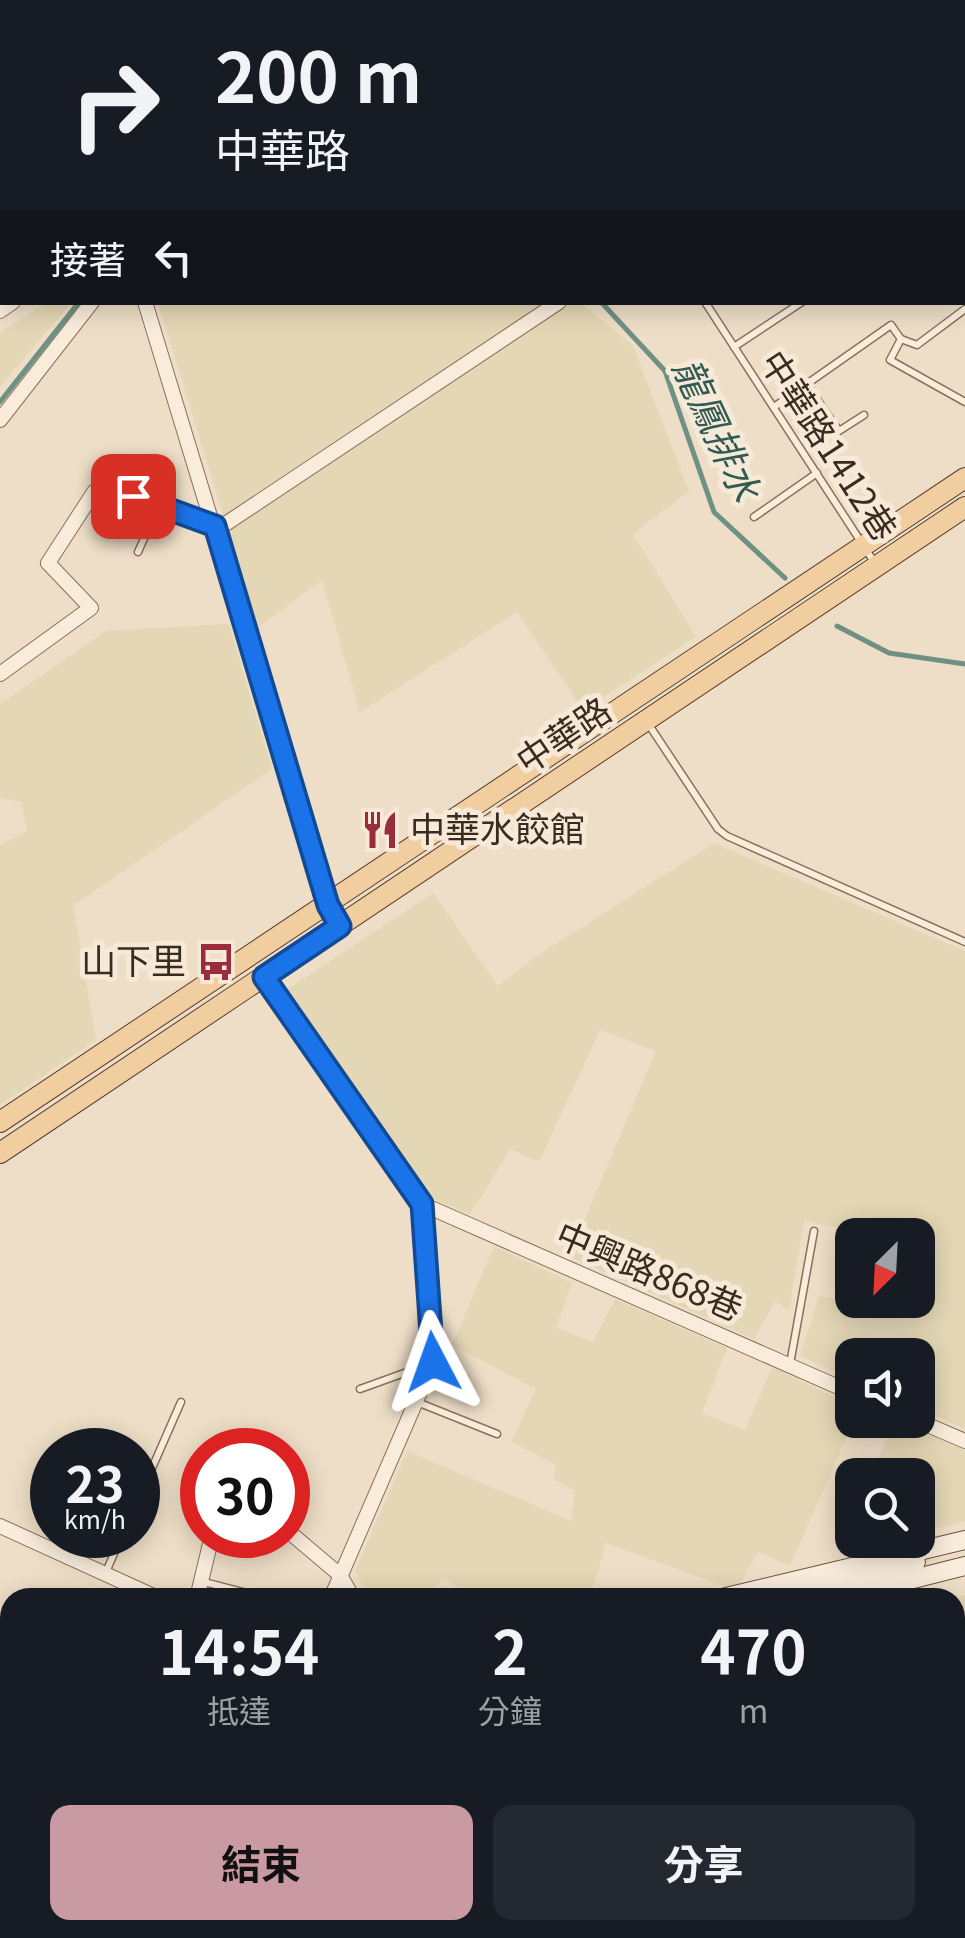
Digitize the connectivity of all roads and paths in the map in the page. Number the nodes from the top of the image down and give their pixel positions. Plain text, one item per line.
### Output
1 (90, 305) edge
2 (147, 305) edge
3 (555, 305) edge
4 (708, 305) edge
5 (797, 305) edge
6 (965, 310) edge
7 (901, 339) junction
8 (734, 347) junction
9 (807, 385) junction
10 (965, 402) edge
11 (774, 407) junction
12 (864, 415) dead end
13 (0, 420) edge
14 (816, 473) junction
15 (965, 478) edge
16 (159, 506) junction
17 (965, 507) edge
18 (754, 518) dead end
19 (215, 526) junction
20 (864, 546) junction
21 (138, 552) dead end
22 (876, 566) junction
23 (0, 674) edge
24 (646, 721) junction
25 (328, 905) junction
26 (340, 926) junction
27 (965, 942) edge
28 (250, 958) junction
29 (264, 977) junction
30 (0, 1122) edge
31 (0, 1153) edge
32 (422, 1204) junction
33 (814, 1231) dead end
34 (433, 1362) junction
35 (789, 1365) junction
36 (835, 1385) edge
37 (360, 1389) dead end
38 (416, 1401) junction
39 (180, 1402) dead end
40 (935, 1428) edge
41 (497, 1434) dead end
42 (965, 1441) edge
43 (160, 1449) edge
44 (0, 1526) edge
45 (965, 1540) edge
46 (965, 1549) edge
47 (310, 1550) edge
48 (112, 1558) edge
49 (208, 1558) edge
50 (965, 1566) edge
51 (105, 1574) junction
52 (340, 1575) junction
53 (203, 1582) junction
54 (136, 1588) edge
55 (201, 1588) edge
56 (223, 1588) edge
57 (334, 1588) edge
58 (347, 1588) edge
59 (764, 1588) edge
60 (823, 1588) edge
61 (877, 1588) edge

1 - 13 street
2 - 19 street
3 - 19 street
4 - 8 lane, 中華路1412巷
5 - 8 lane
6 - 7 lane
7 - 9 lane
7 - 10 lane
8 - 11 lane, 中華路1412巷
9 - 11 lane
9 - 12 lane
11 - 14 lane, 中華路1412巷
14 - 18 lane
14 - 20 lane, 中華路1412巷
15 - 20 main road, 中華路
16 - 19 street
16 - 21 lane
16 - 23 street
17 - 22 main road, 中華路
19 - 25 street
20 - 22 lane, 中華路1412巷
20 - 25 main road, 中華路
22 - 24 main road, 中華路
24 - 26 main road, 中華路
24 - 27 lane
25 - 26 street
25 - 28 main road, 中華路
26 - 29 main road, 中華路
28 - 29 main road
28 - 30 main road, 中華路
29 - 31 main road, 中華路
29 - 32 street
32 - 34 street
32 - 35 street, 中興路868巷
33 - 35 lane
34 - 37 lane
34 - 38 street
35 - 36 street, 中興路868巷
38 - 41 lane
38 - 52 street
39 - 43 lane
40 - 42 street
44 - 51 street
45 - 59 street
46 - 60 street
47 - 52 street
48 - 51 lane
49 - 53 street
50 - 61 street
51 - 54 street
52 - 57 street
52 - 58 street
53 - 55 street
53 - 56 lane

